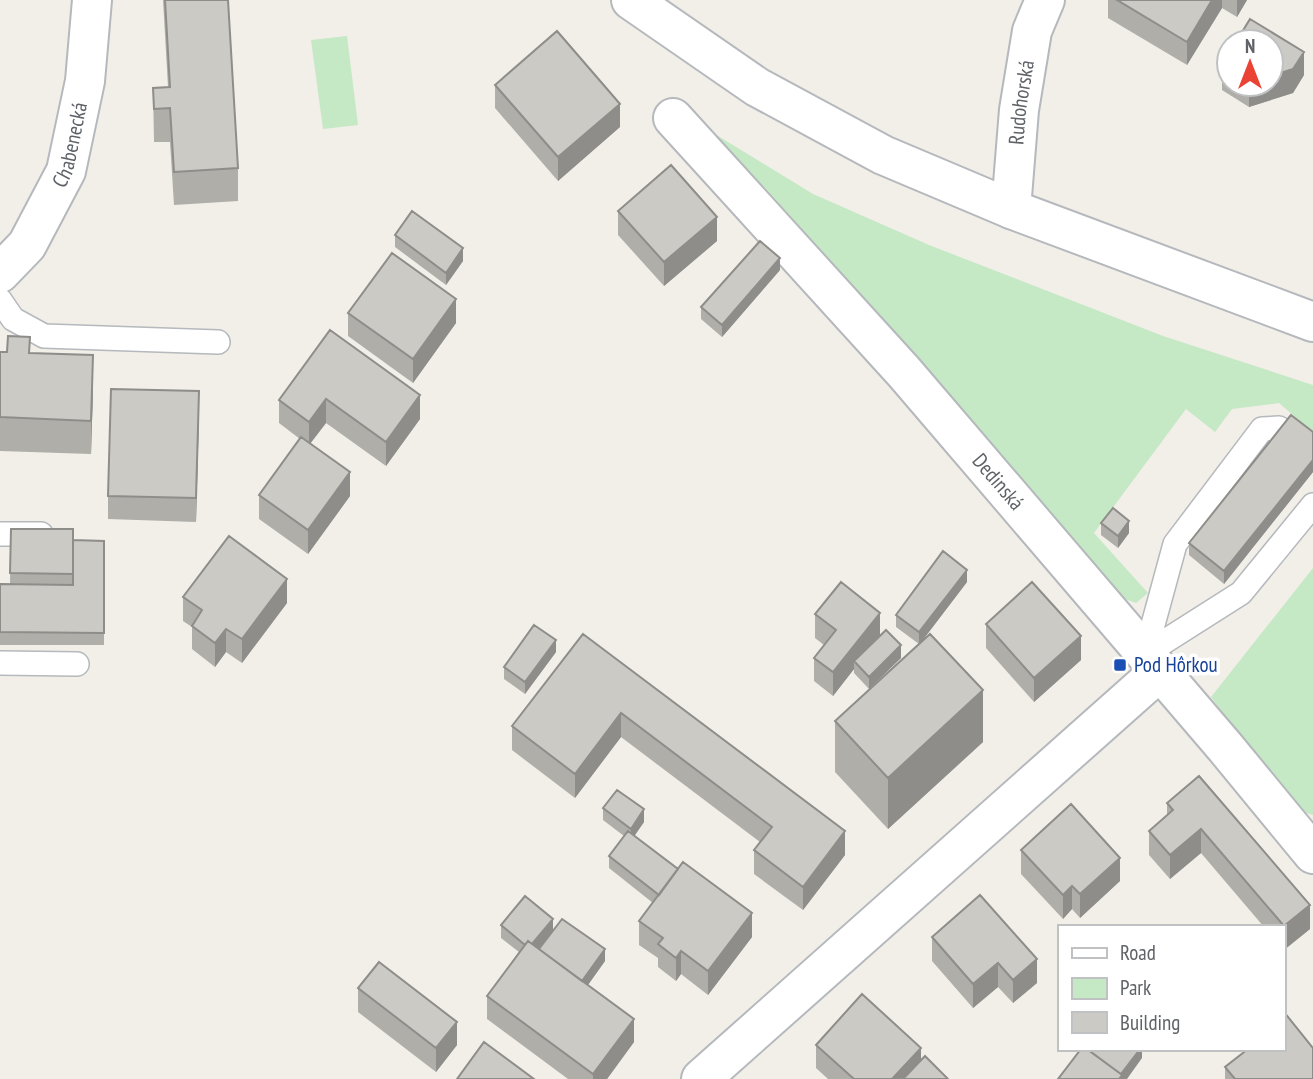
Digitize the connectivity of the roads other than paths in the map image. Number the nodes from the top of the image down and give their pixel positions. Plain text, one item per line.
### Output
1 (92, 0) edge
2 (631, 0) edge
3 (1038, 15) edge
4 (673, 118) dead end
5 (1011, 209) junction
6 (0, 272) edge
7 (0, 300) edge
8 (1313, 322) edge
9 (218, 342) dead end
10 (1313, 454) edge
11 (1313, 505) edge
12 (0, 534) edge
13 (69, 535) edge
14 (0, 663) edge
15 (1152, 663) junction
16 (77, 664) dead end
17 (1313, 854) edge
18 (701, 1079) edge

1 - 6 street, Chabenecká
2 - 5 street
3 - 5 street, Rudohorská
4 - 15 street, Dedinská
5 - 8 street
7 - 9 lane
10 - 15 lane
11 - 15 lane
12 - 13 lane
14 - 16 lane
15 - 17 street, Dedinská
15 - 18 street

